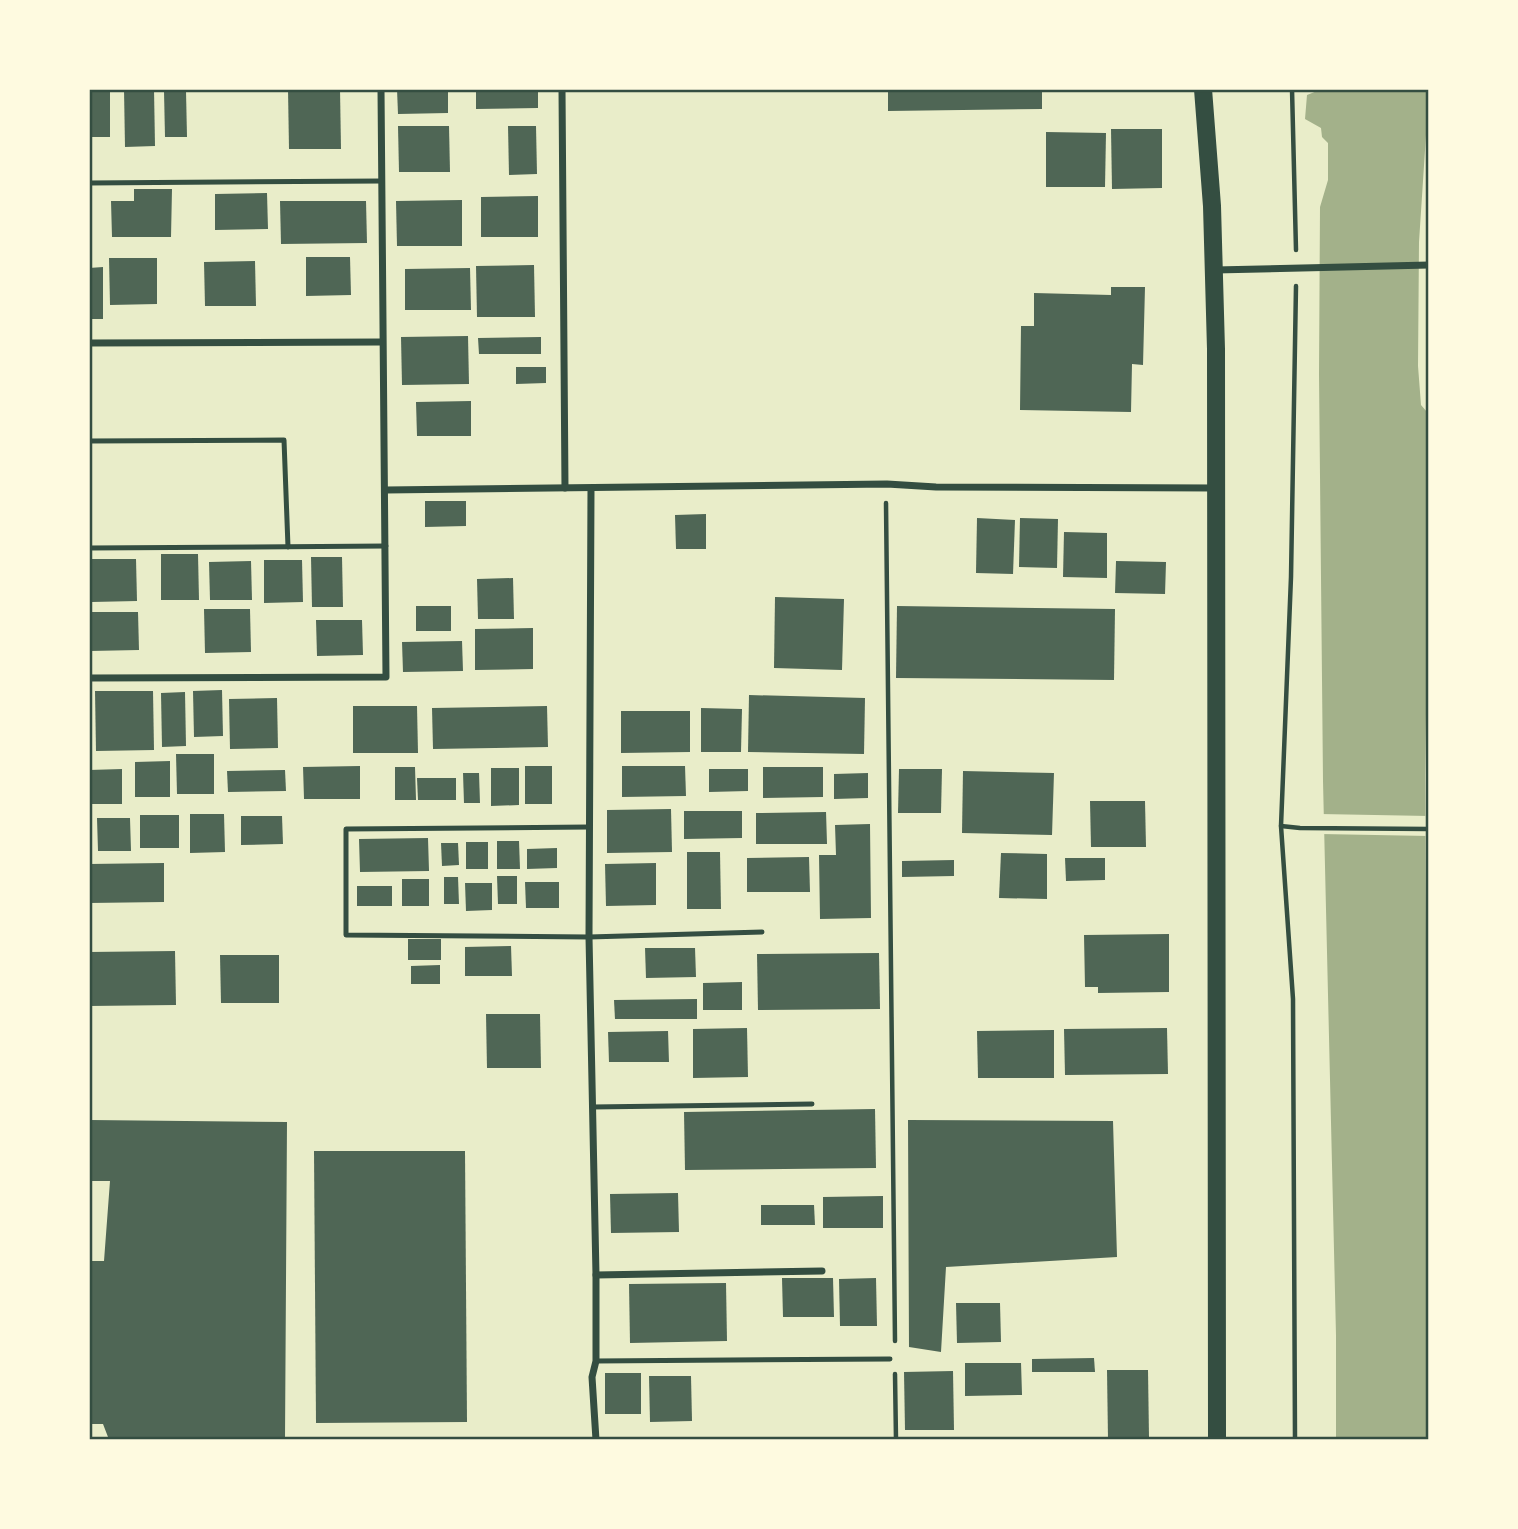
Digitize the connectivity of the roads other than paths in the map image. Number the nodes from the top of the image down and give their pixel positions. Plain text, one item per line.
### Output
1 (382, 89) edge
2 (562, 89) edge
3 (1203, 89) edge
4 (382, 181) junction
5 (89, 183) edge
6 (1429, 265) edge
7 (1215, 271) junction
8 (382, 342) junction
9 (89, 343) edge
10 (89, 441) edge
11 (565, 488) junction
12 (1217, 488) junction
13 (591, 489) junction
14 (386, 490) junction
15 (386, 546) junction
16 (288, 547) junction
17 (89, 548) edge
18 (89, 678) edge
19 (589, 827) junction
20 (762, 932) dead end
21 (589, 937) junction
22 (812, 1104) dead end
23 (592, 1107) junction
24 (822, 1271) dead end
25 (596, 1275) junction
26 (890, 1359) dead end
27 (596, 1361) junction
28 (596, 1440) edge
29 (1217, 1440) edge

1 - 4 street
2 - 11 street
3 - 7 main road
4 - 5 lane
4 - 8 street
6 - 7 street
7 - 12 main road
8 - 9 street
8 - 14 street
10 - 16 lane
11 - 13 street
11 - 14 street
12 - 13 street
12 - 29 main road
13 - 19 street
14 - 15 street
15 - 16 lane
15 - 18 street
16 - 17 lane
19 - 21 street
19 - 21 lane
20 - 21 lane
21 - 23 street
22 - 23 lane
23 - 25 street
24 - 25 street
25 - 27 street
26 - 27 lane
27 - 28 street

